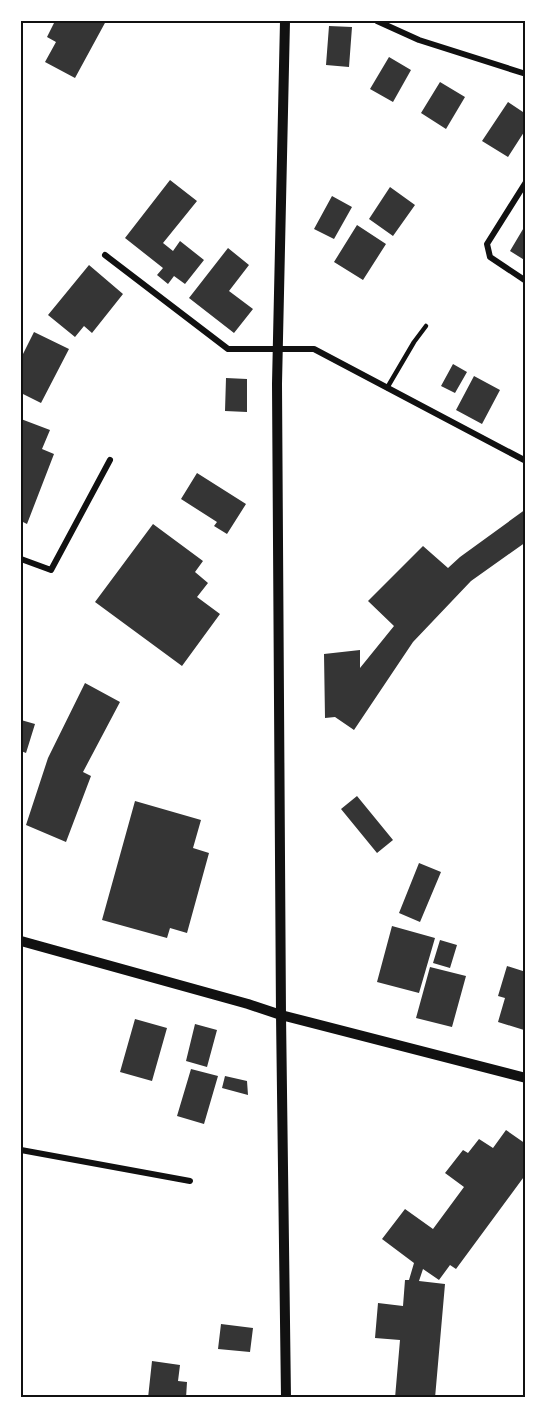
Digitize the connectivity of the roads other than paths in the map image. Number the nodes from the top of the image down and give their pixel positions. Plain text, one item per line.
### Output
1 (285, 21) edge
2 (377, 21) edge
3 (526, 74) edge
4 (526, 182) edge
5 (105, 255) dead end
6 (526, 281) edge
7 (426, 326) dead end
8 (278, 348) junction
9 (387, 388) junction
10 (110, 460) dead end
11 (526, 461) edge
12 (21, 559) edge
13 (21, 941) edge
14 (281, 1015) junction
15 (526, 1078) edge
16 (21, 1150) edge
17 (190, 1181) dead end
18 (286, 1398) edge

1 - 8 street
2 - 3 street
4 - 6 street
5 - 8 street
7 - 9 lane
8 - 9 street
8 - 14 street
9 - 11 street
10 - 12 street
13 - 14 street
14 - 15 street
14 - 18 street
16 - 17 street

